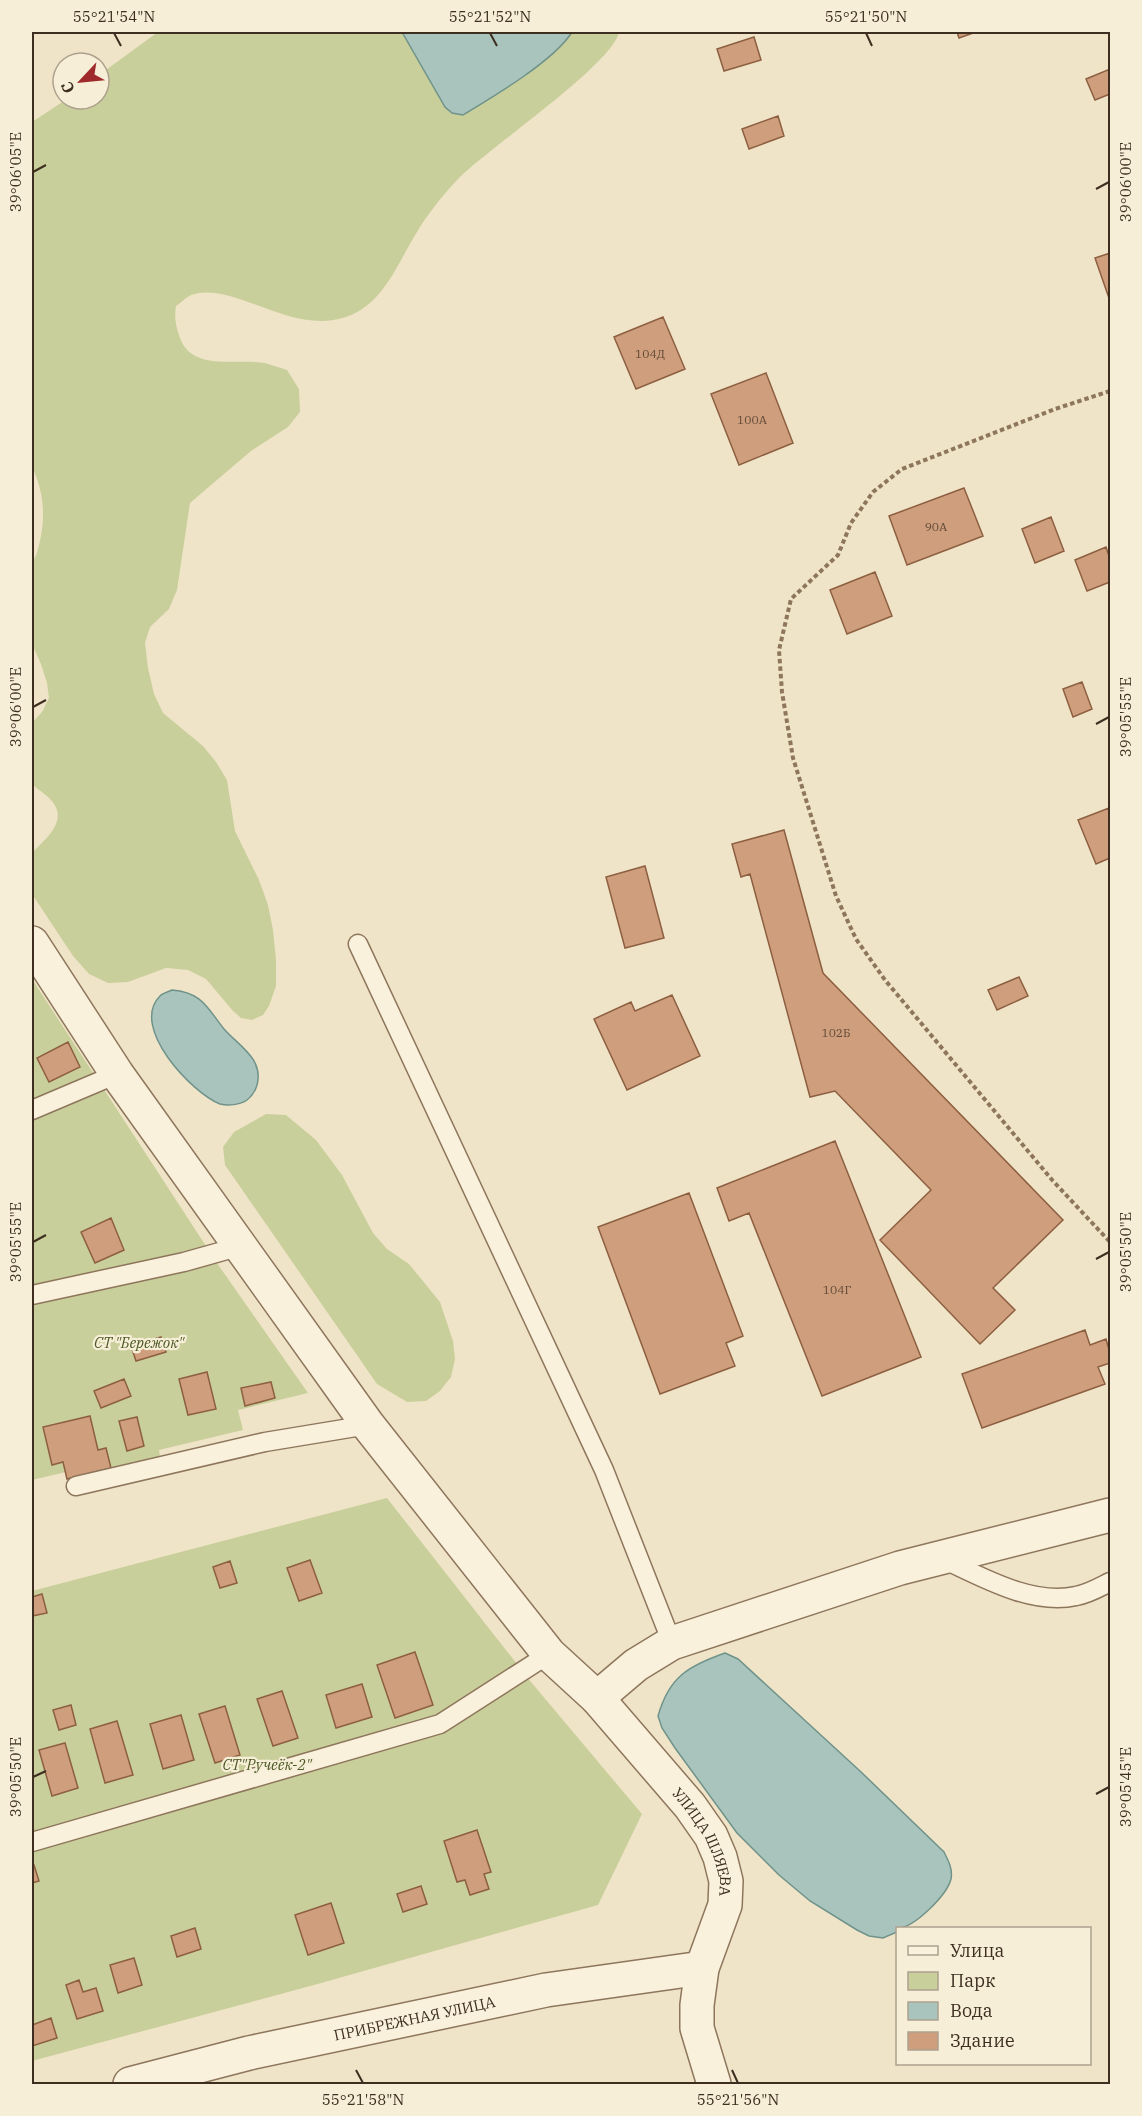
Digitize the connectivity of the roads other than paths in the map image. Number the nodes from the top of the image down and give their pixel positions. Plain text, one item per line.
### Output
1 (32, 943) edge
2 (358, 944) dead end
3 (117, 1074) junction
4 (32, 1110) edge
5 (241, 1246) junction
6 (32, 1295) edge
7 (368, 1425) junction
8 (76, 1486) dead end
9 (1110, 1515) edge
10 (939, 1557) junction
11 (1110, 1582) edge
12 (672, 1643) junction
13 (549, 1654) junction
14 (597, 1698) junction
15 (32, 1842) edge
16 (702, 1968) junction
17 (130, 2085) edge
18 (714, 2085) edge

1 - 3 street, УЛИЦА ШЛЯЕВА
2 - 12 lane
3 - 4 lane
3 - 5 street, УЛИЦА ШЛЯЕВА
5 - 6 lane
5 - 7 street, УЛИЦА ШЛЯЕВА
7 - 8 lane
7 - 13 street, УЛИЦА ШЛЯЕВА
9 - 10 street
10 - 11 lane
10 - 12 street
12 - 14 street
13 - 14 street, УЛИЦА ШЛЯЕВА
13 - 15 lane
14 - 16 street, УЛИЦА ШЛЯЕВА
16 - 17 street, ПРИБРЕЖНАЯ УЛИЦА
16 - 18 street, УЛИЦА ШЛЯЕВА

